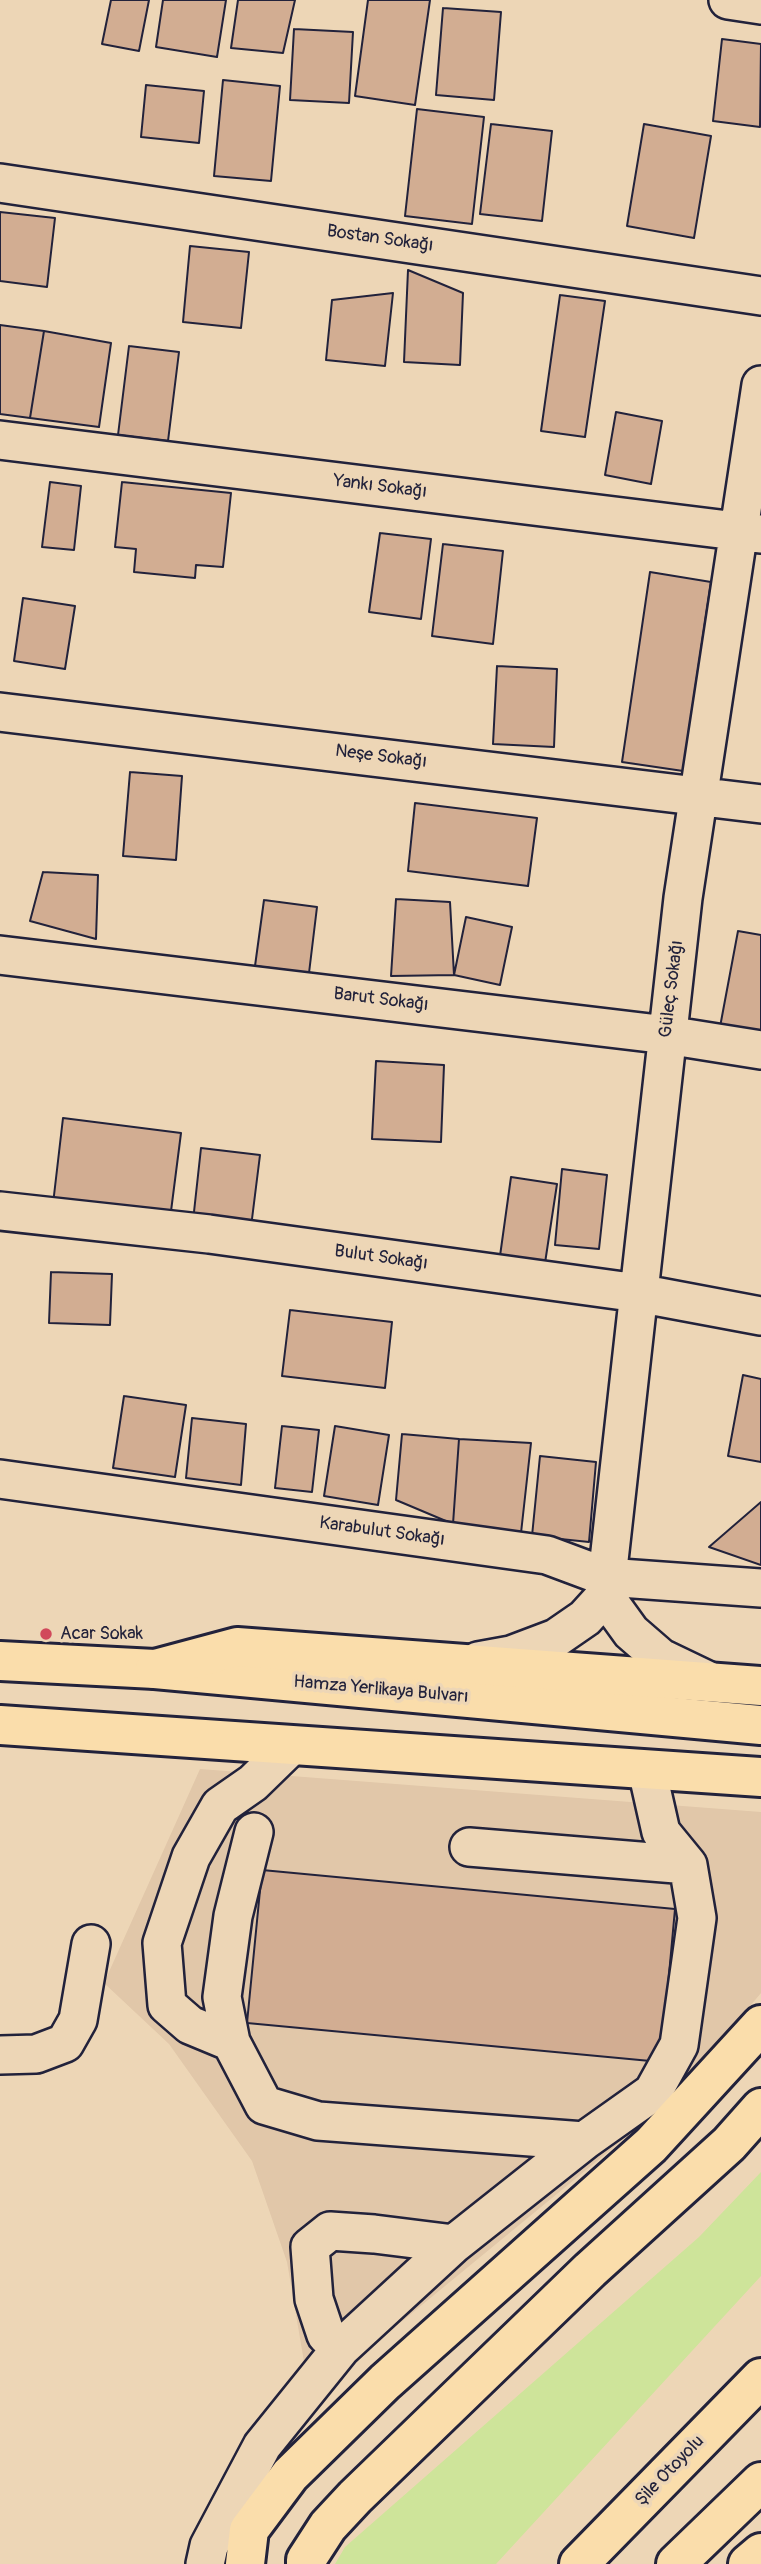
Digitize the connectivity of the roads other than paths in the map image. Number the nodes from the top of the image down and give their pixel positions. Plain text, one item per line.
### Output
1 (728, 0) edge
2 (761, 5) edge
3 (0, 183) edge
4 (761, 296) edge
5 (761, 385) edge
6 (0, 440) edge
7 (749, 533) edge
8 (0, 712) edge
9 (698, 796) junction
10 (761, 804) edge
11 (0, 955) edge
12 (667, 1035) junction
13 (761, 1050) edge
14 (0, 1211) edge
15 (638, 1293) junction
16 (761, 1316) edge
17 (0, 1479) edge
18 (605, 1587) junction
19 (761, 1588) edge
20 (0, 1661) edge
21 (464, 1664) junction
22 (155, 1669) junction
23 (712, 1682) junction
24 (761, 1686) edge
25 (0, 1725) edge
26 (761, 1725) edge
27 (291, 1745) junction
28 (647, 1770) junction
29 (761, 1777) edge
30 (254, 1832) dead end
31 (469, 1847) dead end
32 (688, 1865) junction
33 (91, 1944) dead end
34 (761, 2025) edge
35 (231, 2042) junction
36 (0, 2056) edge
37 (761, 2108) edge
38 (583, 2141) junction
39 (454, 2244) junction
40 (341, 2348) junction
41 (761, 2378) edge
42 (761, 2482) edge
43 (761, 2553) edge
44 (205, 2564) edge
45 (245, 2564) edge
46 (306, 2564) edge
47 (579, 2564) edge
48 (676, 2564) edge
49 (748, 2564) edge

1 - 2 street
3 - 4 street, Bostan Sokağı
5 - 7 street, Güleç Sokağı
6 - 7 street, Yankı Sokağı
7 - 9 street, Güleç Sokağı
8 - 9 street, Neşe Sokağı
9 - 10 street, Neşe Sokağı
9 - 12 street, Güleç Sokağı
11 - 12 street, Barut Sokağı
12 - 13 street, Barut Sokağı
12 - 15 street, Güleç Sokağı
14 - 15 street, Bulut Sokağı
15 - 16 street, Bulut Sokağı
15 - 18 street, Güleç Sokağı
17 - 18 street, Karabulut Sokağı
18 - 19 street, Karabulut Sokağı
18 - 21 street
18 - 23 street
20 - 22 main road, Hamza Yerlikaya Bulvarı
21 - 22 main road
21 - 23 main road
22 - 26 main road, Hamza Yerlikaya Bulvarı
23 - 24 main road
25 - 27 main road
27 - 28 main road
27 - 35 street
28 - 29 main road
28 - 32 street
30 - 35 street
31 - 32 street
32 - 38 street
33 - 36 street
34 - 45 main road
35 - 38 street
37 - 46 main road
38 - 39 street
39 - 40 street
39 - 40 street
40 - 44 street
41 - 47 main road, Şile Otoyolu
42 - 48 main road
43 - 49 main road

